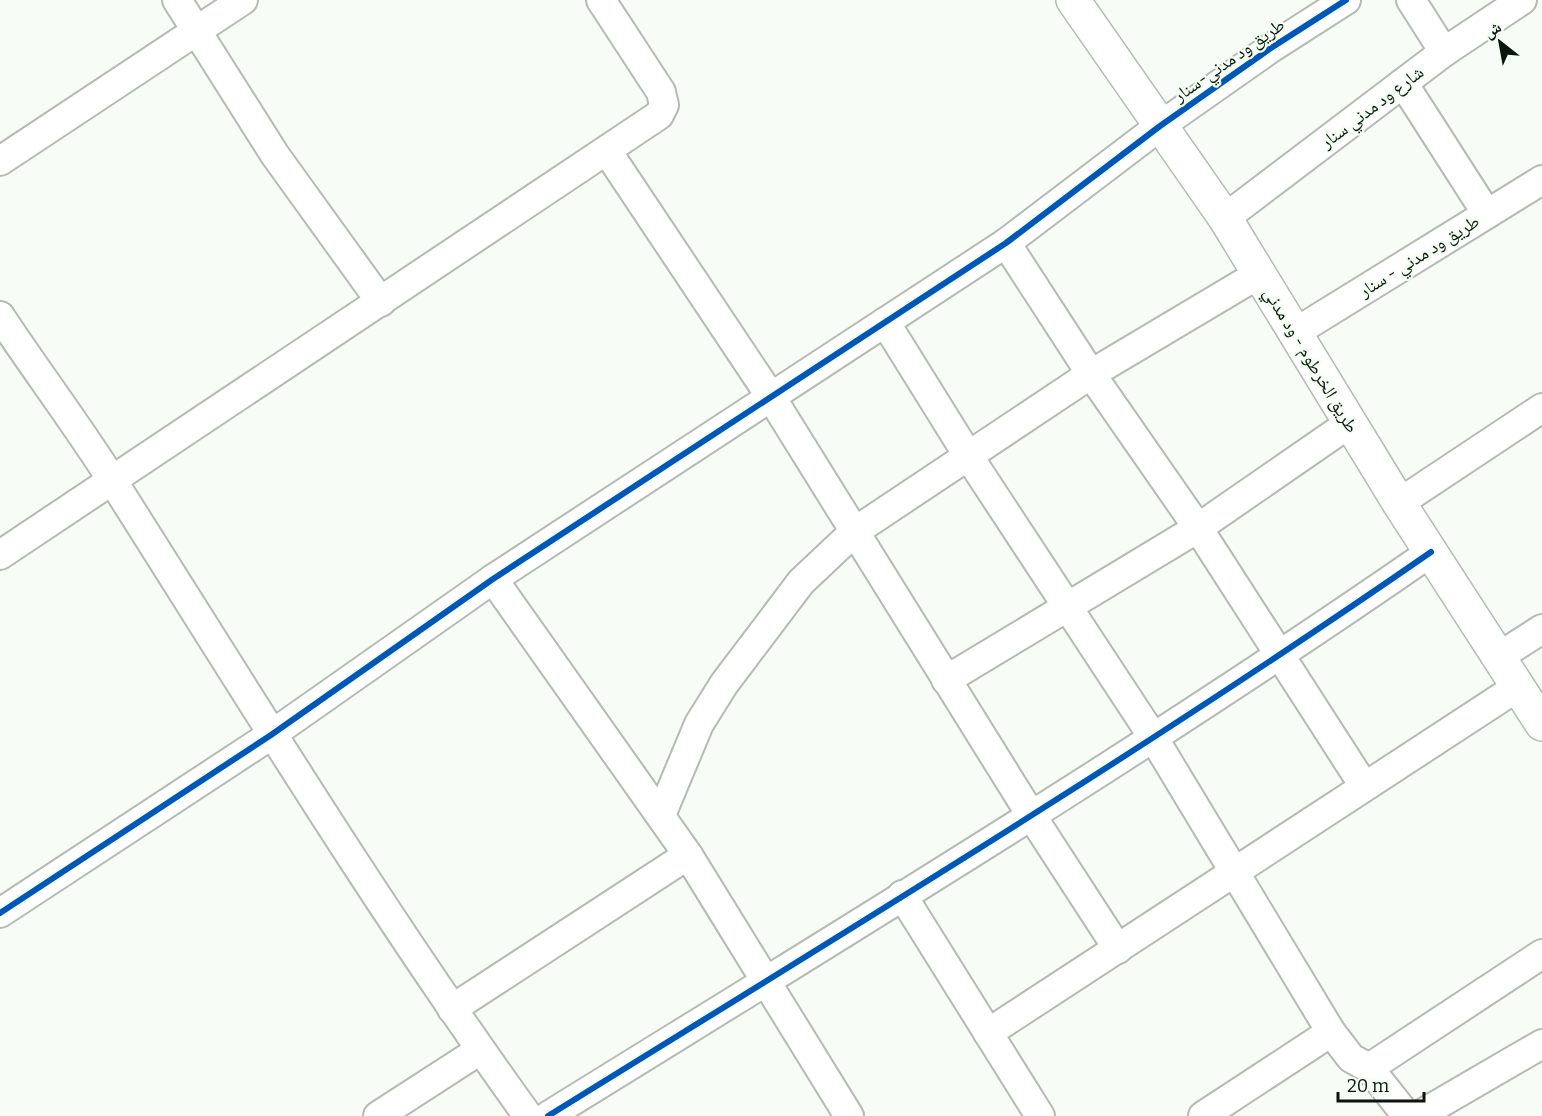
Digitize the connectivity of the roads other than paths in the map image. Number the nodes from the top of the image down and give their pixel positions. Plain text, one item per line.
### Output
1 (177, 0) edge
2 (243, 0) edge
3 (601, 0) edge
4 (1073, 0) edge
5 (1346, 0) edge
6 (1411, 0) edge
7 (1522, 0) edge
8 (195, 30) junction
9 (1444, 52) junction
10 (1403, 83) junction
11 (1160, 126) junction
12 (608, 151) junction
13 (0, 161) edge
14 (1542, 180) edge
15 (1487, 214) junction
16 (1225, 218) junction
17 (1006, 243) junction
18 (1259, 274) junction
19 (381, 302) junction
20 (0, 316) edge
21 (885, 322) junction
22 (1296, 332) junction
23 (1091, 374) junction
24 (771, 397) junction
25 (1542, 408) edge
26 (1350, 423) junction
27 (969, 457) junction
28 (113, 482) junction
29 (1399, 502) junction
30 (1198, 528) junction
31 (854, 532) junction
32 (1431, 552) junction
33 (0, 555) edge
34 (493, 579) junction
35 (1068, 607) junction
36 (1542, 629) edge
37 (1280, 656) junction
38 (1500, 656) junction
39 (946, 680) junction
40 (1519, 686) junction
41 (1542, 724) edge
42 (271, 735) junction
43 (1153, 737) junction
44 (1364, 786) junction
45 (661, 815) junction
46 (1031, 815) junction
47 (688, 855) junction
48 (1236, 872) junction
49 (902, 895) junction
50 (0, 913) edge
51 (1118, 949) junction
52 (1542, 954) edge
53 (766, 980) junction
54 (452, 1010) junction
55 (1331, 1032) junction
56 (988, 1033) junction
57 (1542, 1044) edge
58 (480, 1050) junction
59 (1369, 1068) junction
60 (1219, 1111) edge
61 (378, 1116) edge
62 (528, 1116) edge
63 (548, 1116) edge
64 (849, 1116) edge
65 (1040, 1116) edge
66 (1407, 1116) edge
67 (1418, 1116) edge

1 - 8 street
2 - 8 street
3 - 12 street
4 - 11 street, طريق الخرطوم - ود مدني
5 - 11 street, طريق ود مدني-سنار
6 - 9 street
7 - 9 street, شارع ود مدني سنار
8 - 13 street
8 - 19 street
9 - 10 street, شارع ود مدني سنار
10 - 15 street
10 - 16 street, شارع ود مدني سنار
11 - 16 street, طريق الخرطوم - ود مدني
11 - 17 street, طريق ود مدني-سنار
12 - 19 street
12 - 24 street
14 - 15 street, طريق ود مدني - سنار
15 - 22 street, طريق ود مدني - سنار
16 - 18 street, طريق الخرطوم - ود مدني
17 - 21 street, طريق ود مدني-سنار
17 - 23 street
18 - 22 street, طريق الخرطوم - ود مدني
18 - 23 street
19 - 28 street
20 - 28 street
21 - 24 street, طريق ود مدني-سنار
21 - 27 street
22 - 26 street, طريق الخرطوم - ود مدني
23 - 27 street
23 - 30 street
24 - 31 street
24 - 34 street, طريق ود مدني-سنار
25 - 29 street
26 - 29 street, طريق الخرطوم - ود مدني
26 - 30 street
27 - 31 street
27 - 35 street
28 - 33 street
28 - 42 street
29 - 32 street, طريق الخرطوم - ود مدني
30 - 35 street
30 - 37 street
31 - 39 street
31 - 45 street
32 - 37 street
32 - 38 street, طريق الخرطوم - ود مدني
34 - 42 street, طريق ود مدني-سنار
34 - 45 street
35 - 39 street
35 - 43 street
36 - 38 street
37 - 43 street
37 - 44 street
38 - 40 street, طريق الخرطوم - ود مدني
39 - 46 street
40 - 41 street, طريق الخرطوم - ود مدني
40 - 44 street
42 - 50 street, طريق ود مدني-سنار
42 - 54 street
43 - 46 street
43 - 48 street
44 - 48 street
45 - 47 street
46 - 49 street
46 - 51 street
47 - 53 street
47 - 54 street
48 - 51 street
48 - 55 street
49 - 53 street
49 - 56 street
51 - 56 street
52 - 59 street
53 - 63 street
53 - 64 street
54 - 58 street
55 - 59 street
55 - 60 street
56 - 65 street
57 - 67 street
58 - 61 street
58 - 62 street
59 - 66 street

